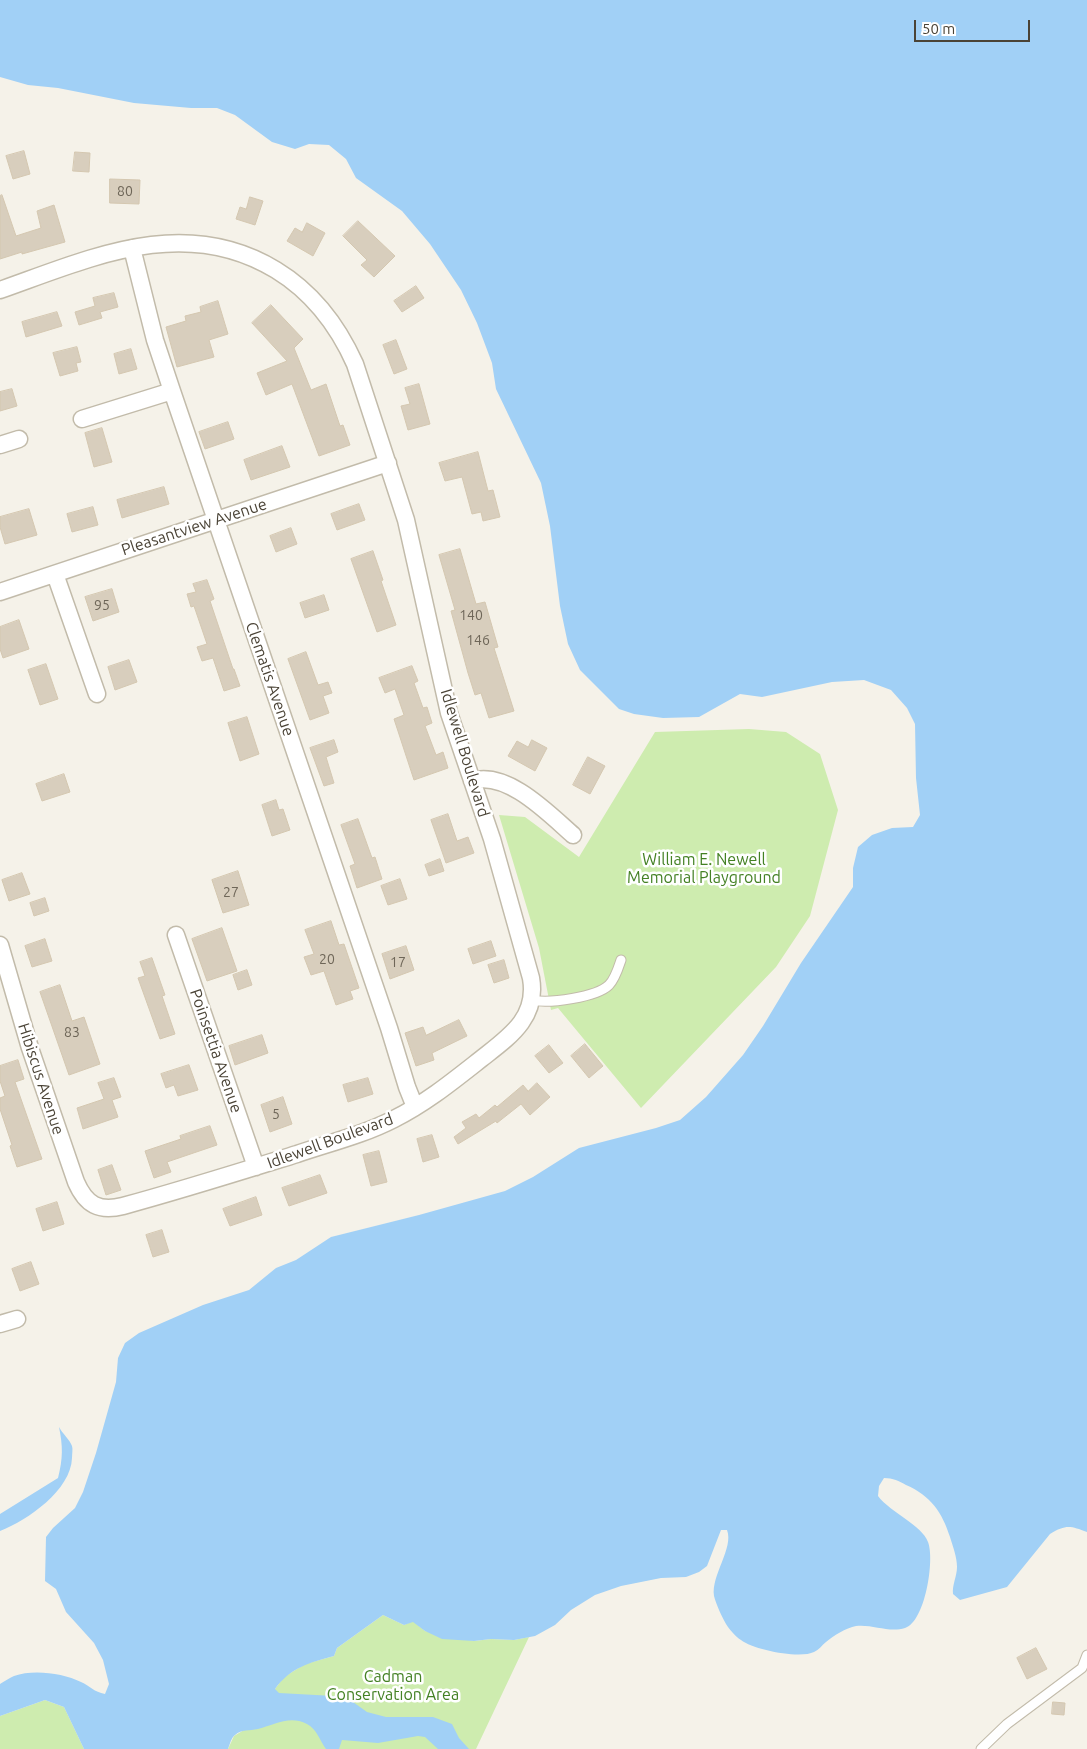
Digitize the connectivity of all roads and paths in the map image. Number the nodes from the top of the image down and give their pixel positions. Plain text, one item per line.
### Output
1 (132, 248) junction
2 (0, 290) edge
3 (172, 391) junction
4 (82, 419) dead end
5 (19, 439) dead end
6 (0, 445) edge
7 (388, 463) junction
8 (216, 520) junction
9 (55, 574) junction
10 (0, 592) edge
11 (97, 694) dead end
12 (472, 780) junction
13 (573, 836) dead end
14 (176, 935) dead end
15 (0, 946) edge
16 (621, 960) dead end
17 (532, 1000) junction
18 (416, 1107) junction
19 (256, 1167) junction
20 (94, 1206) joint
21 (17, 1319) dead end
22 (0, 1324) edge
23 (1087, 1655) edge
24 (981, 1749) edge

1 - 2 street, Idlewell Boulevard
1 - 3 street, Clematis Avenue
1 - 7 street, Idlewell Boulevard
3 - 4 street
3 - 8 street, Clematis Avenue
5 - 6 street
7 - 8 street, Pleasantview Avenue
7 - 12 street, Idlewell Boulevard
8 - 9 street, Pleasantview Avenue
8 - 18 street, Clematis Avenue
9 - 10 street, Pleasantview Avenue
9 - 11 street
12 - 13 street
12 - 17 street, Idlewell Boulevard
14 - 19 street, Poinsettia Avenue
15 - 20 street, Hibiscus Avenue
16 - 17 lane
17 - 18 street, Idlewell Boulevard
18 - 19 street, Idlewell Boulevard
19 - 20 street, Idlewell Boulevard
21 - 22 street
23 - 24 lane

